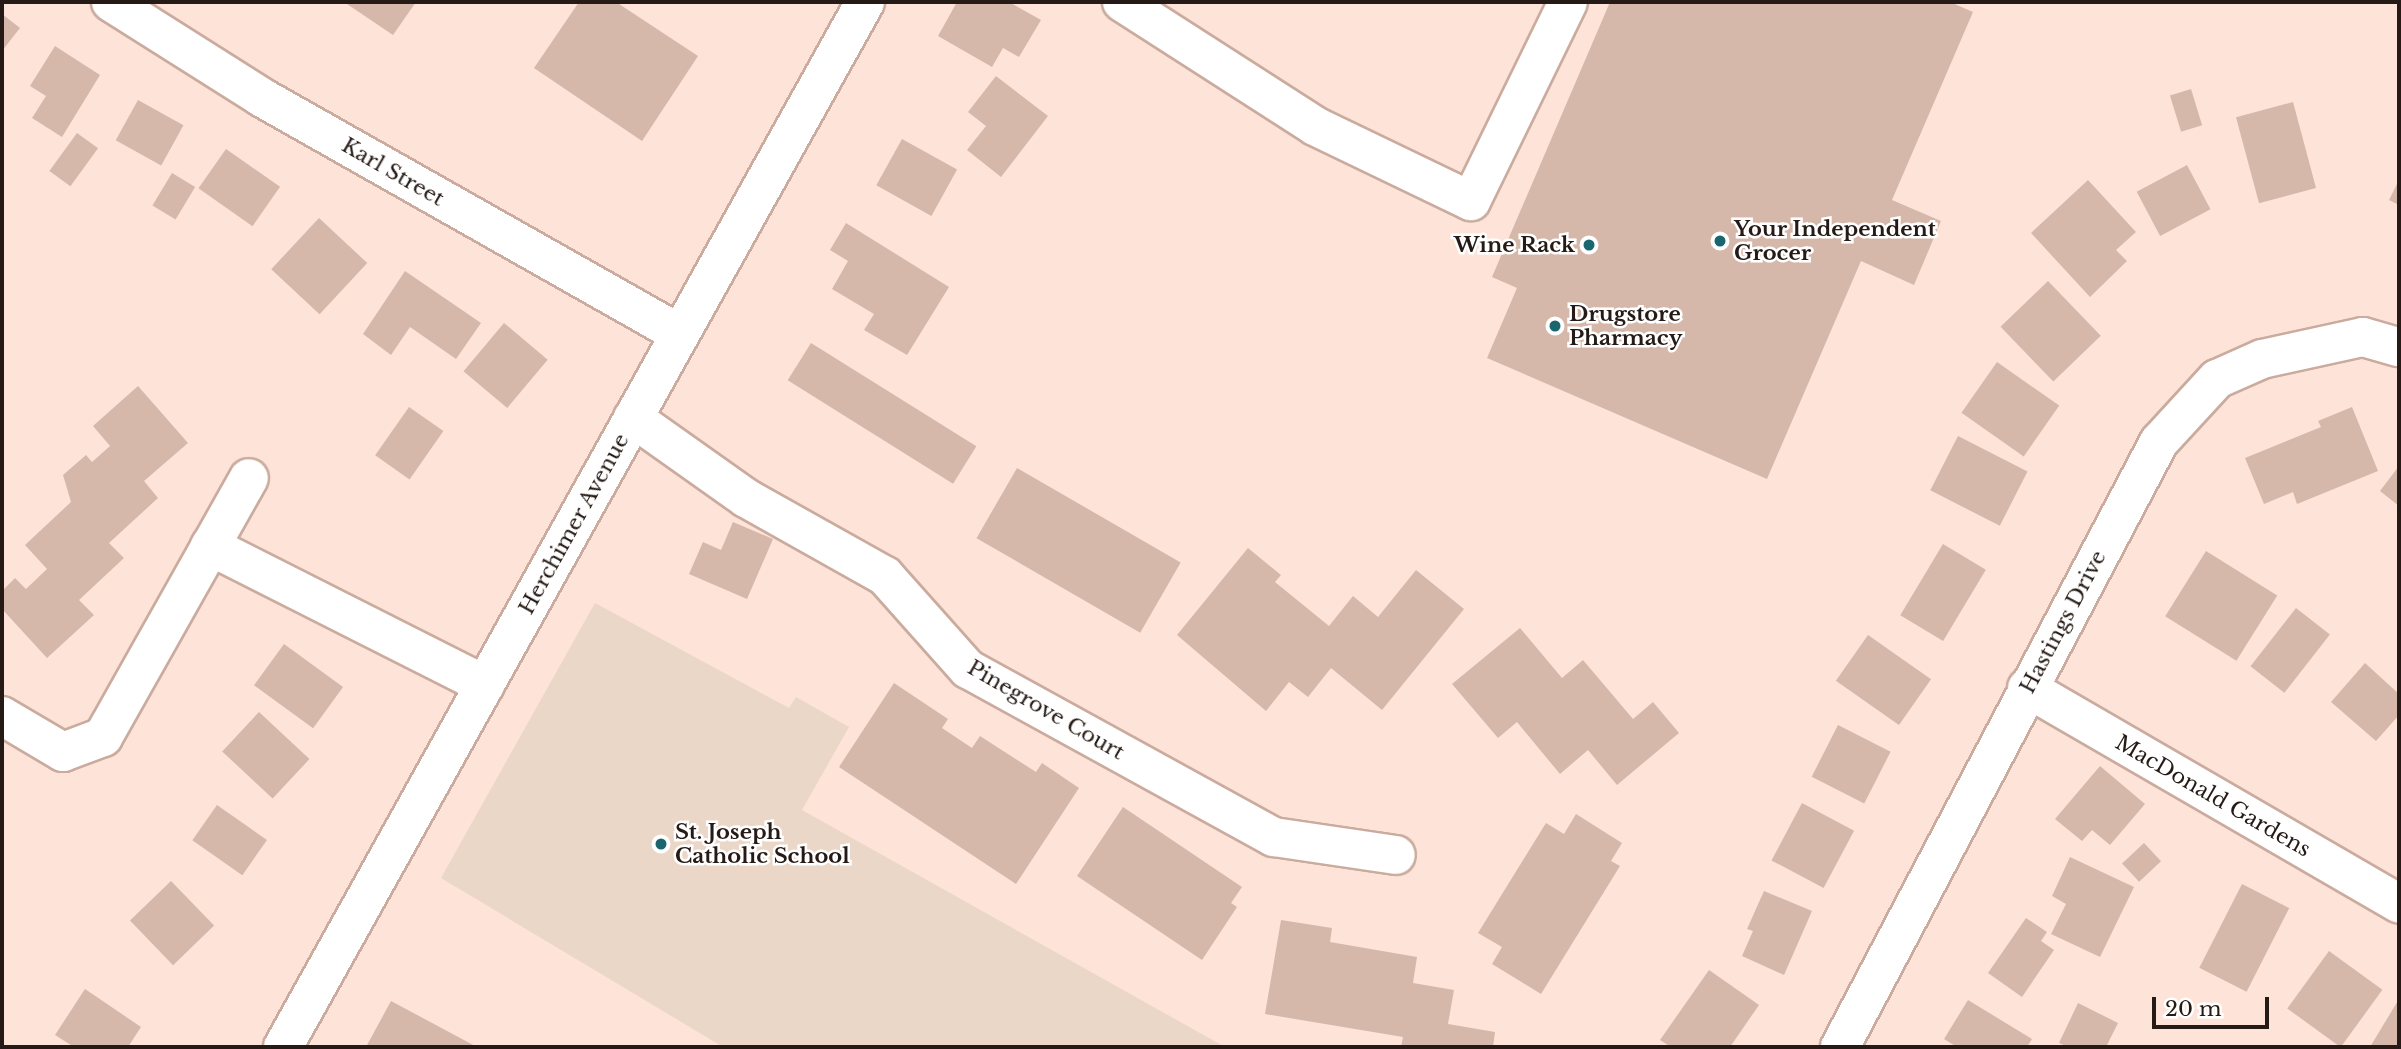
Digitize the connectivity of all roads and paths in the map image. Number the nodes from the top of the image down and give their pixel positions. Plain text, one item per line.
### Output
1 (111, 2) edge
2 (865, 2) edge
3 (1122, 2) edge
4 (1568, 2) edge
5 (680, 334) junction
6 (2399, 347) edge
7 (632, 418) junction
8 (248, 478) dead end
9 (210, 546) junction
10 (485, 685) junction
11 (2027, 688) junction
12 (2, 716) edge
13 (1396, 855) dead end
14 (2399, 904) edge
15 (283, 1047) edge
16 (1840, 1047) edge

1 - 5 street, Karl Street
2 - 5 street, Herchimer Avenue
3 - 4 street
5 - 7 street, Herchimer Avenue
6 - 11 street, Hastings Drive
7 - 10 street, Herchimer Avenue
7 - 13 street, Pinegrove Court
8 - 9 street
9 - 10 street
9 - 12 street
10 - 15 street, Herchimer Avenue
11 - 14 street, MacDonald Gardens
11 - 16 street, Hastings Drive

